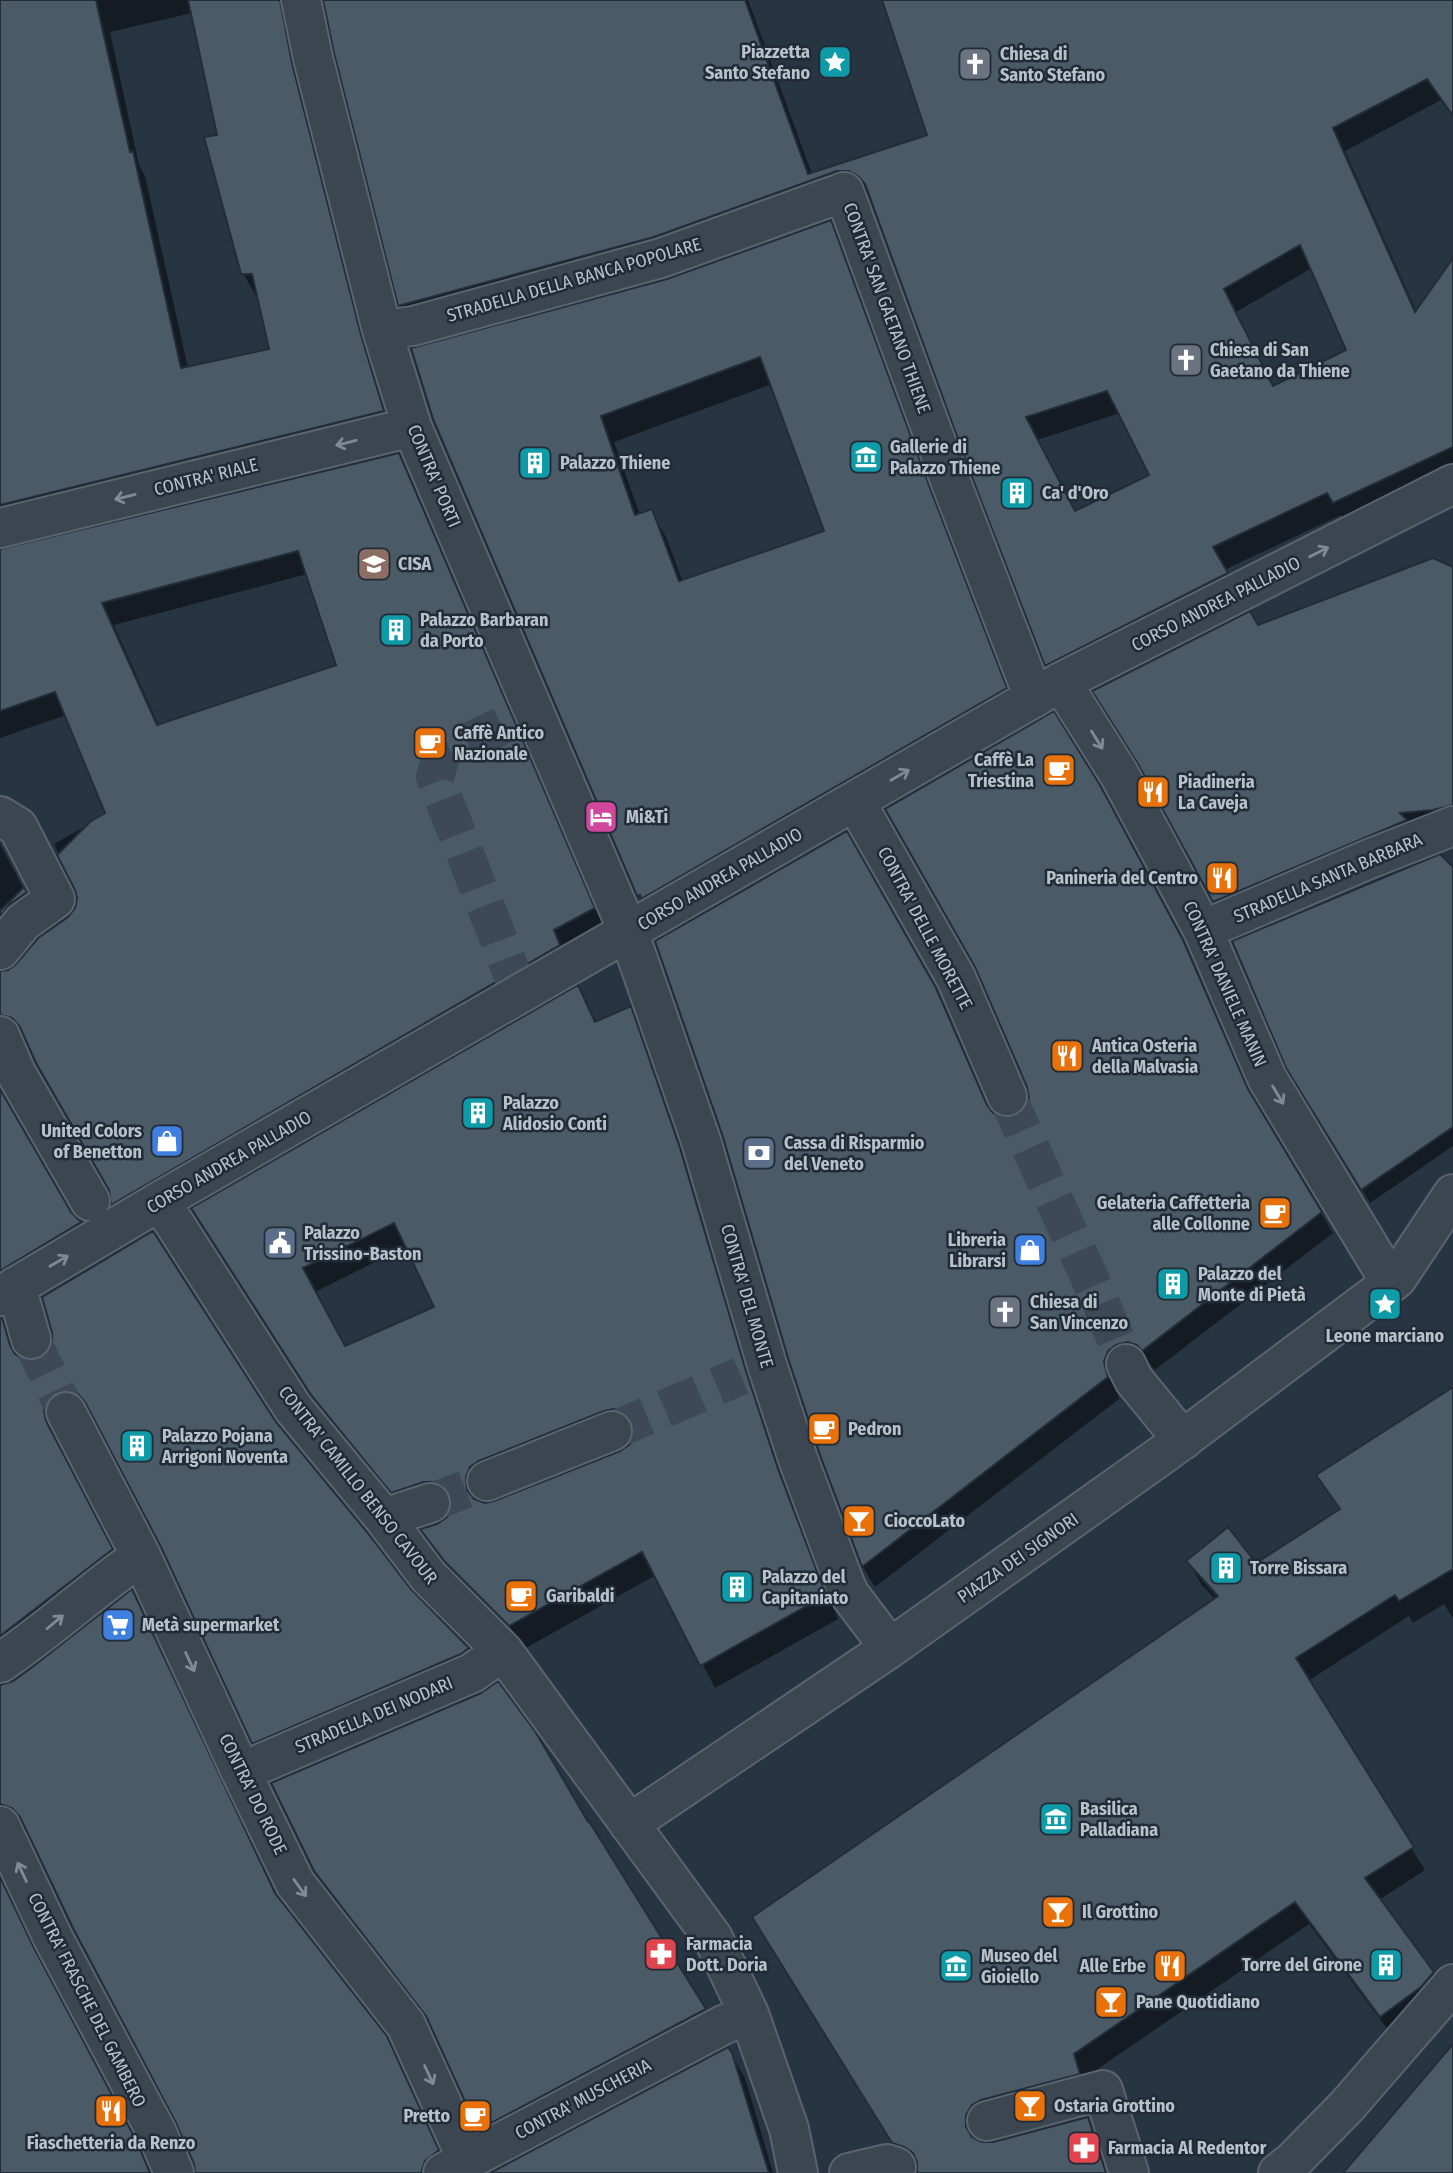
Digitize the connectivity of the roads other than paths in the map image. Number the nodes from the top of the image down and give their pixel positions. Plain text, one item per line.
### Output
1 (301, 0) edge
2 (844, 192) joint
3 (382, 330) junction
4 (412, 426) junction
5 (1453, 484) edge
6 (0, 528) edge
7 (1048, 690) junction
8 (855, 801) junction
9 (0, 816) edge
10 (1453, 826) edge
11 (1203, 930) junction
12 (628, 931) junction
13 (0, 950) edge
14 (0, 1036) edge
15 (1007, 1096) tunnel mouth
16 (1453, 1194) edge
17 (160, 1201) junction
18 (100, 1217) junction
19 (1394, 1281) junction
20 (8, 1291) edge
21 (31, 1339) tunnel mouth
22 (1126, 1364) tunnel mouth
23 (66, 1412) tunnel mouth
24 (612, 1431) tunnel mouth
25 (1183, 1440) junction
26 (487, 1481) tunnel mouth
27 (430, 1503) tunnel mouth
28 (384, 1518) junction
29 (141, 1556) junction
30 (890, 1648) junction
31 (503, 1651) junction
32 (0, 1663) edge
33 (241, 1772) junction
34 (629, 1824) junction
35 (0, 1826) edge
36 (1453, 1984) edge
37 (736, 2019) junction
38 (987, 2121) dead end
39 (455, 2166) edge
40 (896, 2167) dead end
41 (174, 2173) edge
42 (799, 2173) edge
43 (849, 2173) edge
44 (1129, 2173) edge
45 (1278, 2173) edge

1 - 3 street, CONTRA' PORTI
2 - 3 street, STRADELLA DELLA BANCA POPOLARE
2 - 7 street, CONTRA' SAN GAETANO THIENE
3 - 4 street, CONTRA' PORTI
4 -> 6 street, CONTRA' RIALE
4 - 12 street, CONTRA' PORTI
7 -> 5 street, CORSO ANDREA PALLADIO
8 -> 7 street, CORSO ANDREA PALLADIO
7 -> 11 street, CONTRA' DANIELE MANIN
8 - 12 street, CORSO ANDREA PALLADIO
8 - 15 street, CONTRA' DELLE MORETTE
9 - 13 street
10 - 11 street, STRADELLA SANTA BARBARA
11 -> 19 street, CONTRA' DANIELE MANIN
12 - 17 street, CORSO ANDREA PALLADIO
12 - 30 street, CONTRA' DEL MONTE
14 - 18 street
16 - 19 street, PIAZZA DEI SIGNORI
17 - 18 street, CORSO ANDREA PALLADIO
17 - 28 street, CONTRA' CAMILLO BENSO CAVOUR
20 -> 18 street, CORSO ANDREA PALLADIO
19 - 25 street, PIAZZA DEI SIGNORI
20 - 21 street
22 - 25 street
23 - 29 street, CONTRA' DO RODE
24 - 26 street
25 - 30 street, PIAZZA DEI SIGNORI
27 - 28 street
28 - 31 street, CONTRA' CAMILLO BENSO CAVOUR
32 -> 29 street
29 -> 33 street, CONTRA' DO RODE
30 - 34 street, PIAZZA DEI SIGNORI
31 - 33 street, STRADELLA DEI NODARI
31 - 34 street
33 -> 39 street, CONTRA' DO RODE
34 - 37 street
41 -> 35 street, CONTRA' FRASCHE DEL GAMBERO
36 - 45 street
37 - 39 street, CONTRA' MUSCHERIA
37 - 42 street
38 - 44 street
40 - 43 street

